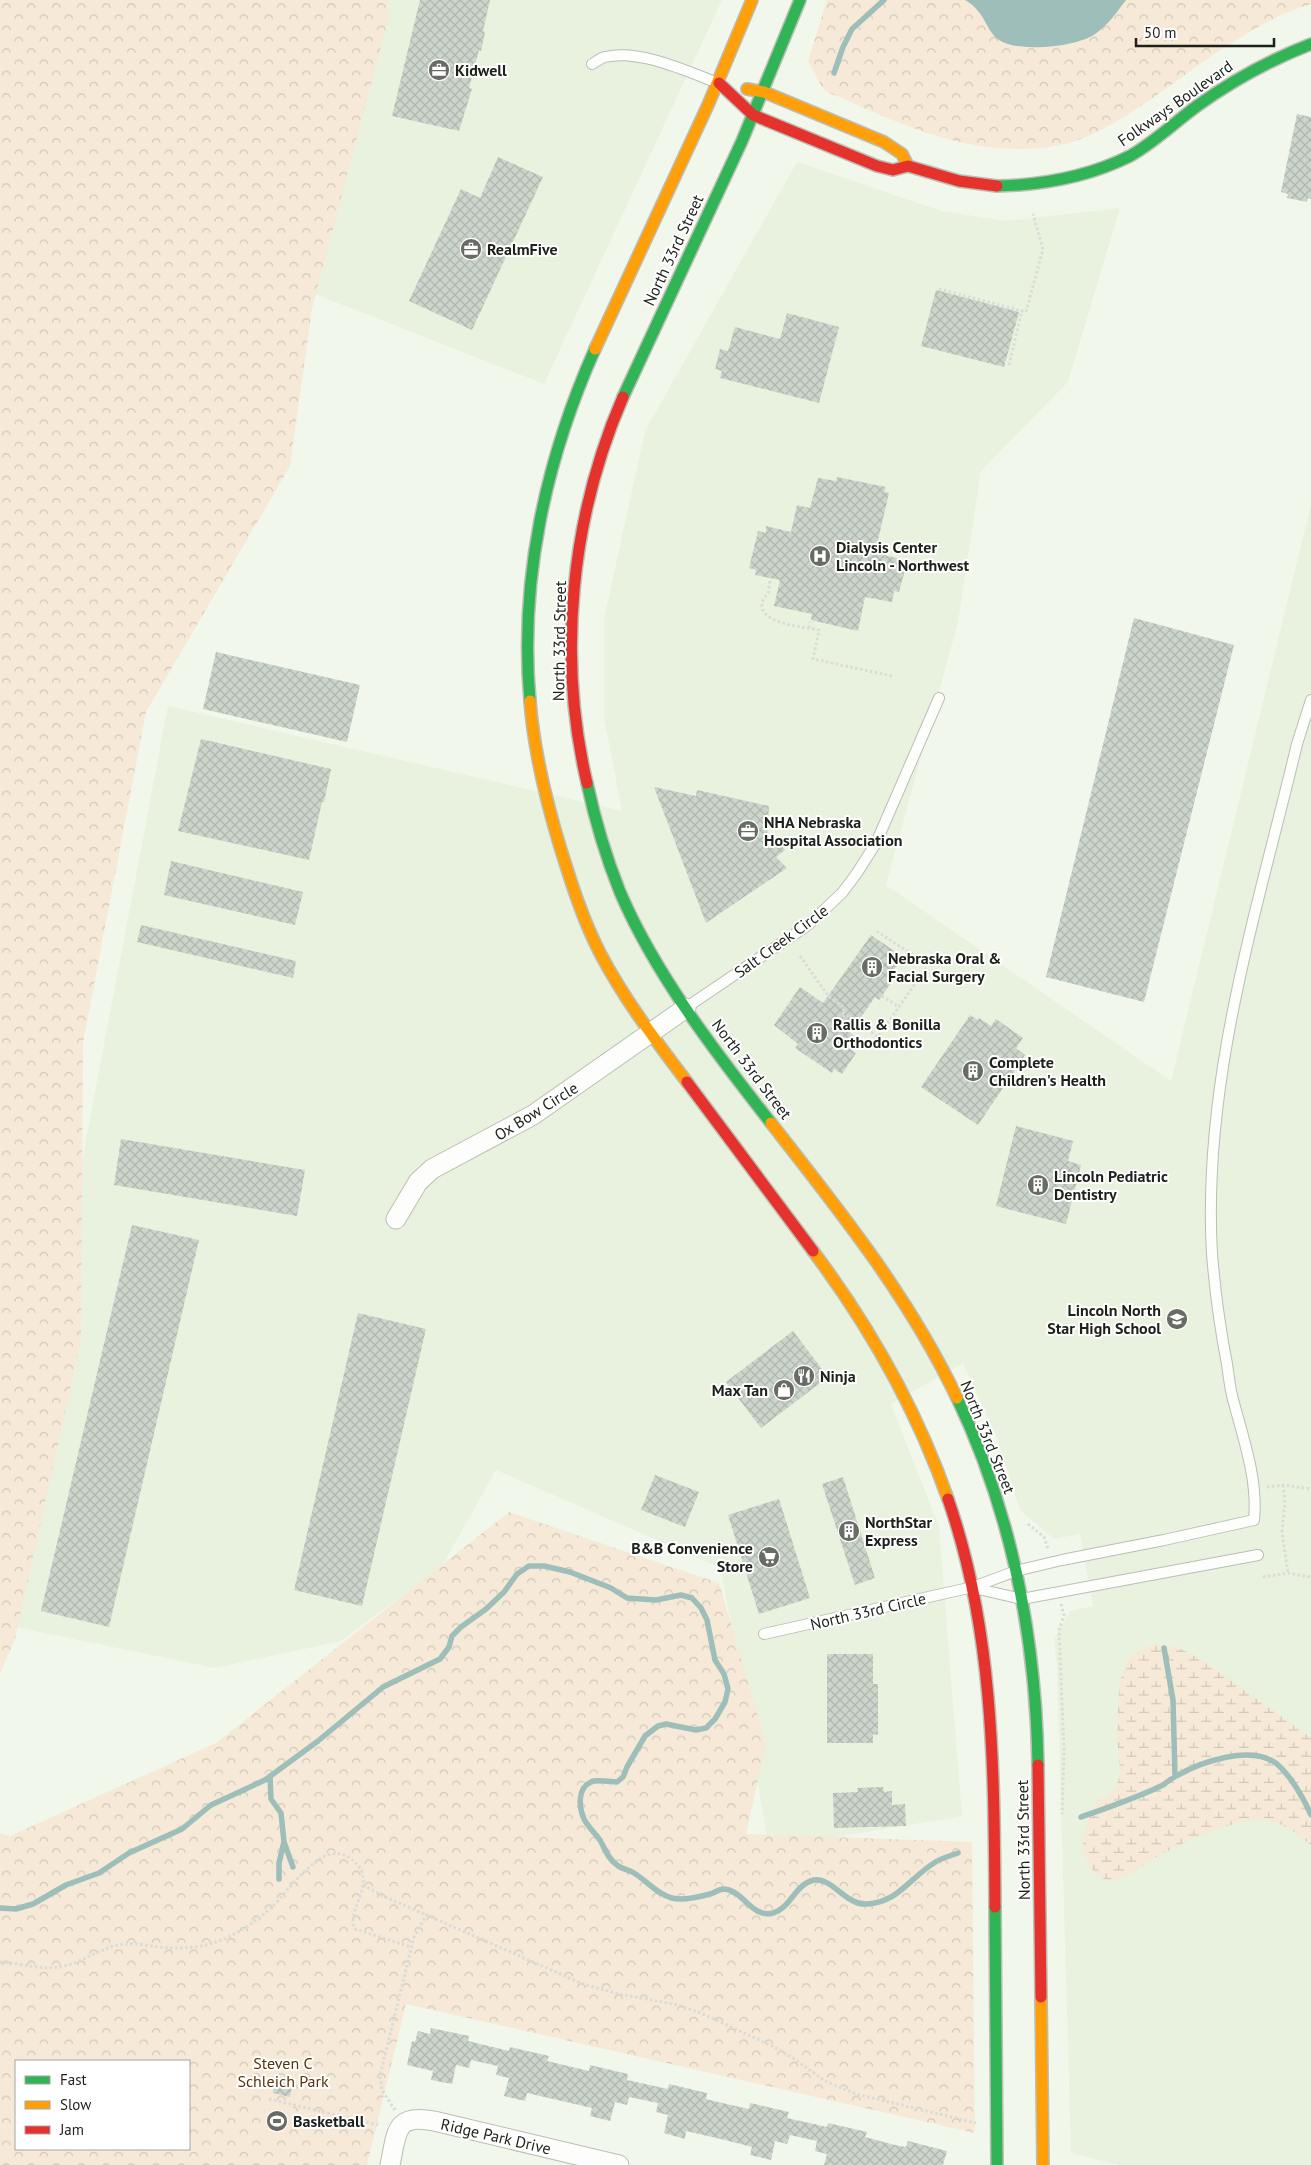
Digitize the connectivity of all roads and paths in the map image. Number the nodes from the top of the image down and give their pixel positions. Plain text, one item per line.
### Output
1 (752, 0) edge
2 (800, 0) edge
3 (1311, 44) edge
4 (592, 64) dead end
5 (719, 83) junction
6 (764, 92) junction
7 (753, 116) junction
8 (908, 166) junction
9 (1033, 214) dead end
10 (938, 288) dead end
11 (1022, 310) junction
12 (1009, 365) dead end
13 (770, 581) dead end
14 (810, 622) dead end
15 (809, 628) junction
16 (892, 676) dead end
17 (939, 698) dead end
18 (1311, 700) edge
19 (875, 930) dead end
20 (800, 956) dead end
21 (882, 996) dead end
22 (899, 1007) junction
23 (686, 1008) junction
24 (845, 1014) junction
25 (840, 1021) dead end
26 (650, 1033) junction
27 (396, 1219) dead end
28 (1283, 1485) junction
29 (1311, 1489) edge
30 (1254, 1490) junction
31 (1258, 1555) dead end
32 (1016, 1572) junction
33 (1288, 1573) junction
34 (1263, 1577) dead end
35 (1311, 1578) edge
36 (973, 1587) junction
37 (1022, 1599) junction
38 (764, 1634) dead end
39 (363, 1885) junction
40 (427, 1914) junction
41 (411, 1947) junction
42 (0, 1962) edge
43 (269, 2099) dead end
44 (403, 2123) junction
45 (378, 2124) dead end
46 (979, 2124) dead end
47 (390, 2165) edge
48 (619, 2165) edge
49 (998, 2165) edge
50 (1043, 2165) edge

1 - 5 main road, North 33rd Street
2 - 6 main road, North 33rd Street
3 - 8 main road, Folkways Boulevard
4 - 5 lane
5 - 6 main road
5 - 7 main road, Folkways Boulevard
5 - 26 main road, North 33rd Street
6 - 7 main road, North 33rd Street
6 - 8 main road
7 - 8 main road, Folkways Boulevard
7 - 23 main road, North 33rd Street
9 - 11 path
10 - 11 path
11 - 12 path
13 - 15 path
14 - 15 path
15 - 16 path
17 - 23 lane, Salt Creek Circle
18 - 30 lane
19 - 22 path
20 - 24 path
21 - 22 path
22 - 24 path
23 - 26 street, Ox Bow Circle
23 - 32 main road, North 33rd Street
24 - 25 path
26 - 27 street, Ox Bow Circle
26 - 36 main road, North 33rd Street
28 - 29 path
28 - 30 path
28 - 33 path
30 - 32 lane, North 33rd Circle
31 - 37 lane
32 - 36 lane, North 33rd Circle
32 - 37 main road, North 33rd Street
33 - 34 path
33 - 35 path
36 - 37 lane, North 33rd Circle
36 - 38 lane, North 33rd Circle
36 - 49 main road, North 33rd Street
37 - 50 main road, North 33rd Street
39 - 40 path
39 - 41 path
39 - 42 path
40 - 41 path
40 - 46 path
41 - 44 path
43 - 45 path
44 - 47 street
44 - 48 street, Ridge Park Drive

